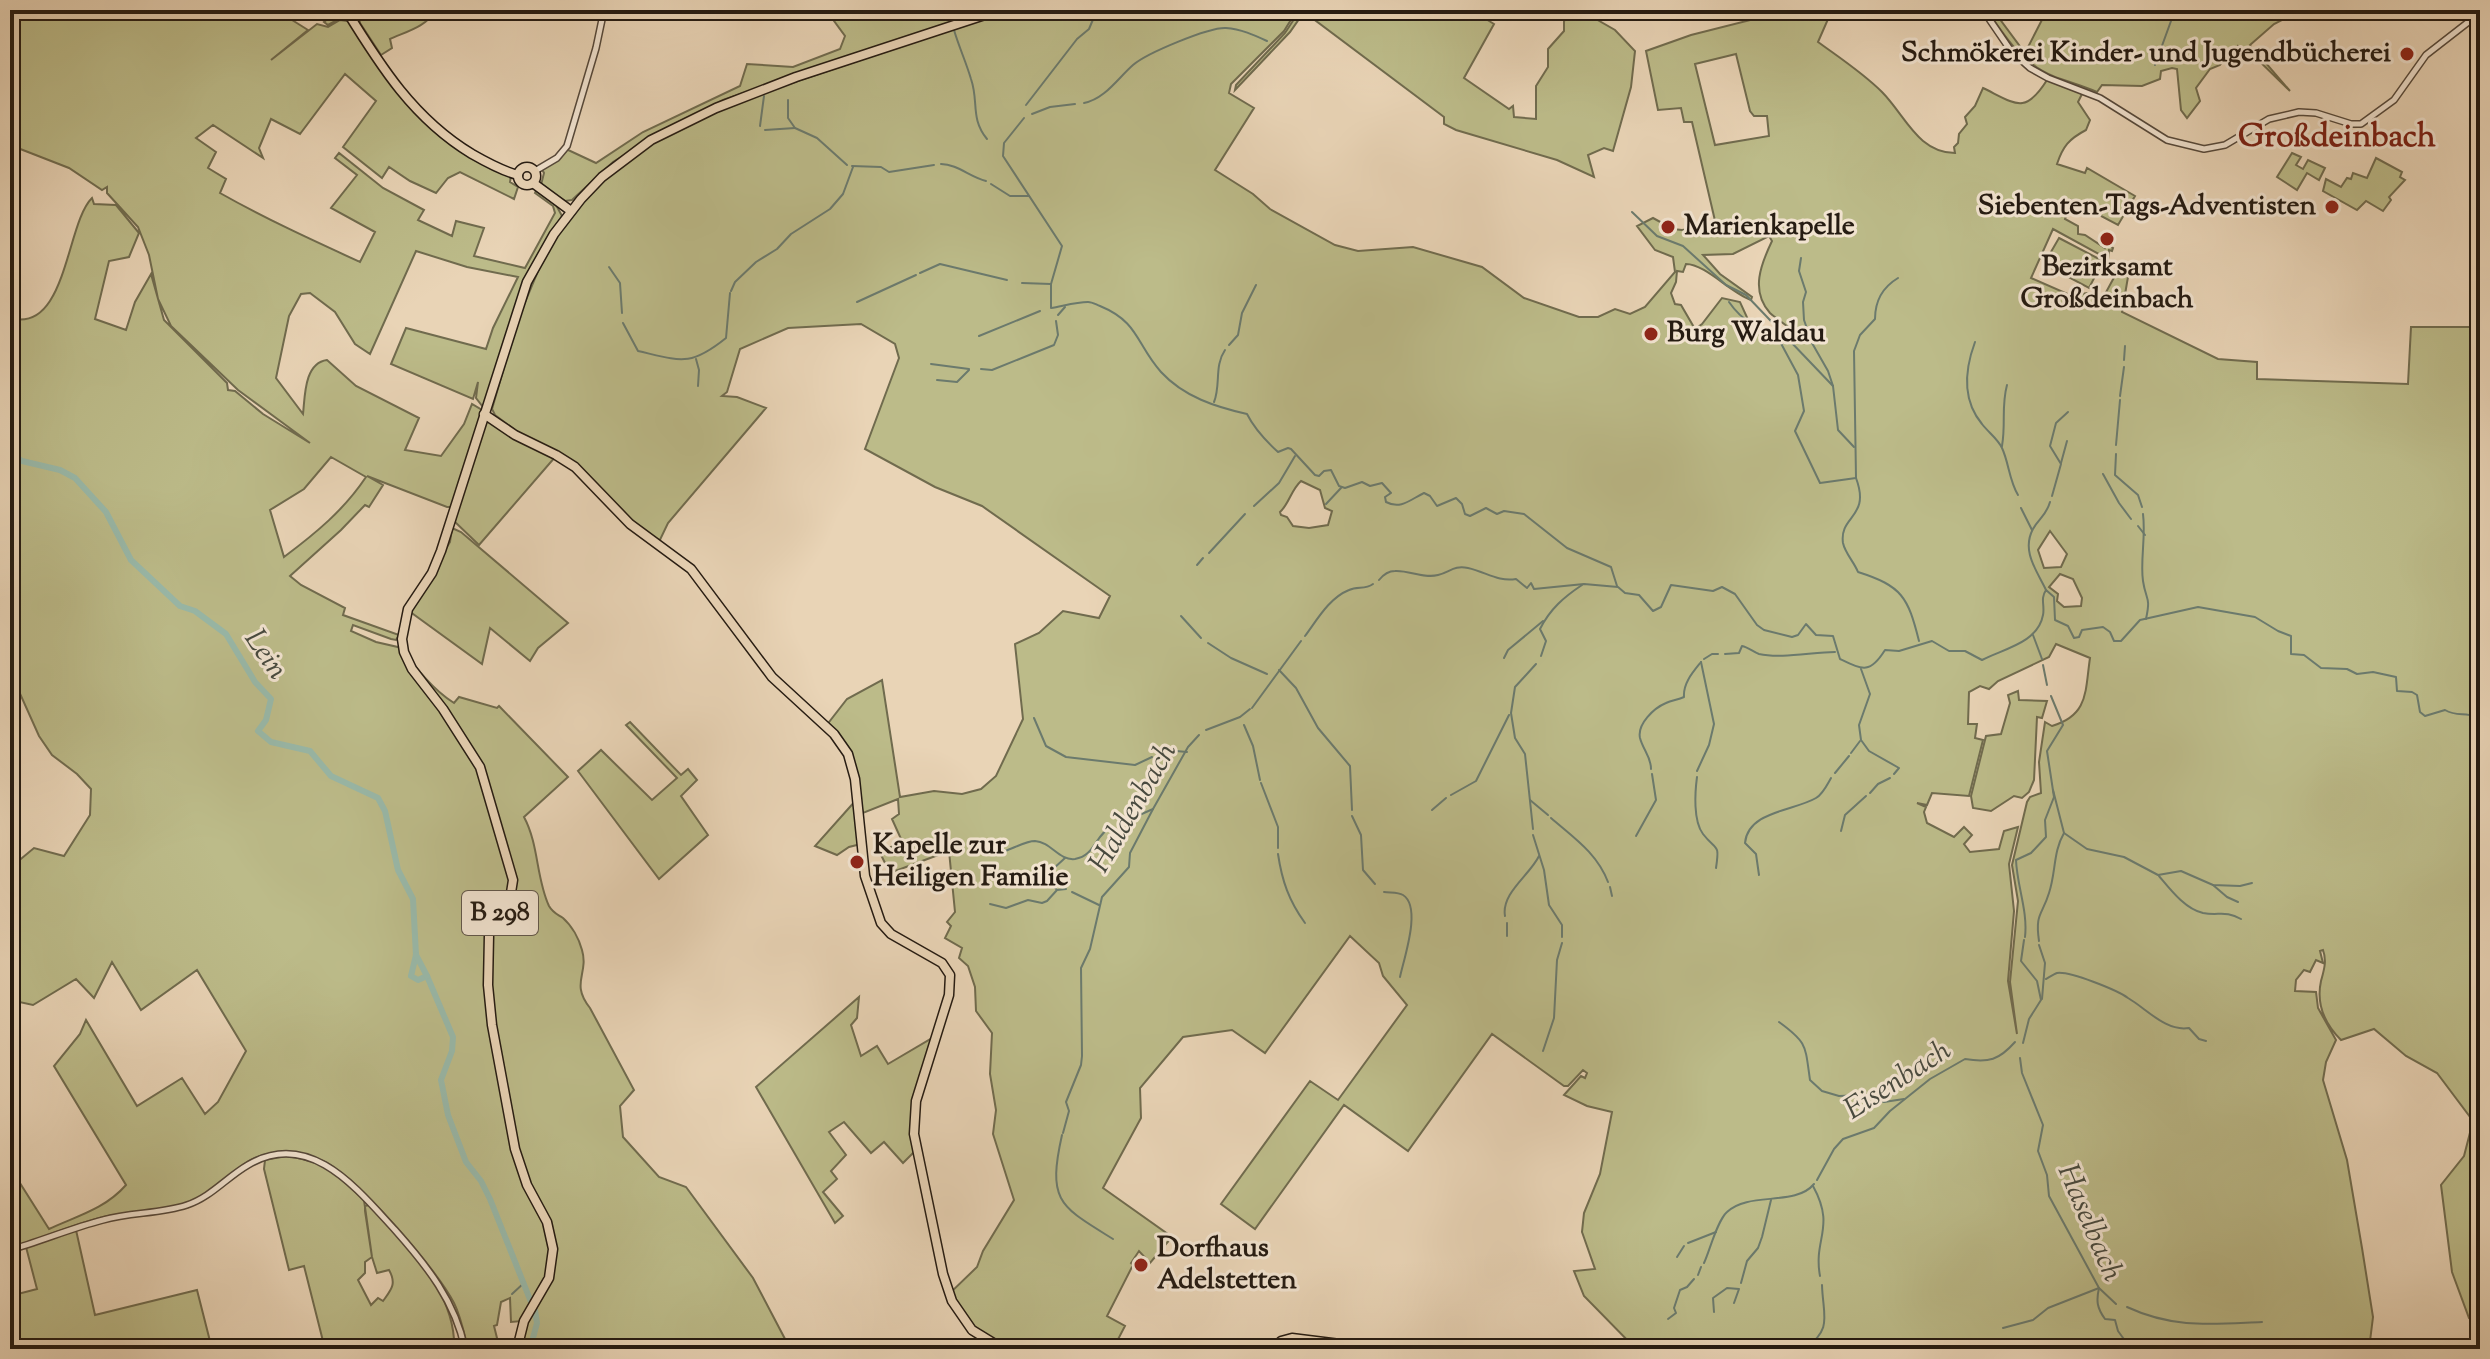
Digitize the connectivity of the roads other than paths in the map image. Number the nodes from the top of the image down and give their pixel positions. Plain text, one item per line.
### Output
1 (346, 10) edge
2 (604, 10) edge
3 (1000, 10) edge
4 (1983, 10) edge
5 (2480, 13) edge
6 (535, 171) junction
7 (518, 175) junction
8 (533, 183) junction
9 (571, 211) junction
10 (484, 414) junction
11 (10, 1250) edge
12 (465, 1349) edge
13 (517, 1349) edge
14 (1003, 1349) edge
15 (1274, 1349) edge
16 (1380, 1349) edge

1 - 7 main road
2 - 6 street
3 - 9 main road, B 298
4 - 5 street
6 - 7 main road
6 - 8 main road
7 - 8 main road
8 - 9 main road
9 - 10 main road, B 298
10 - 13 main road, B 298
10 - 14 main road
11 - 12 street
15 - 16 main road

